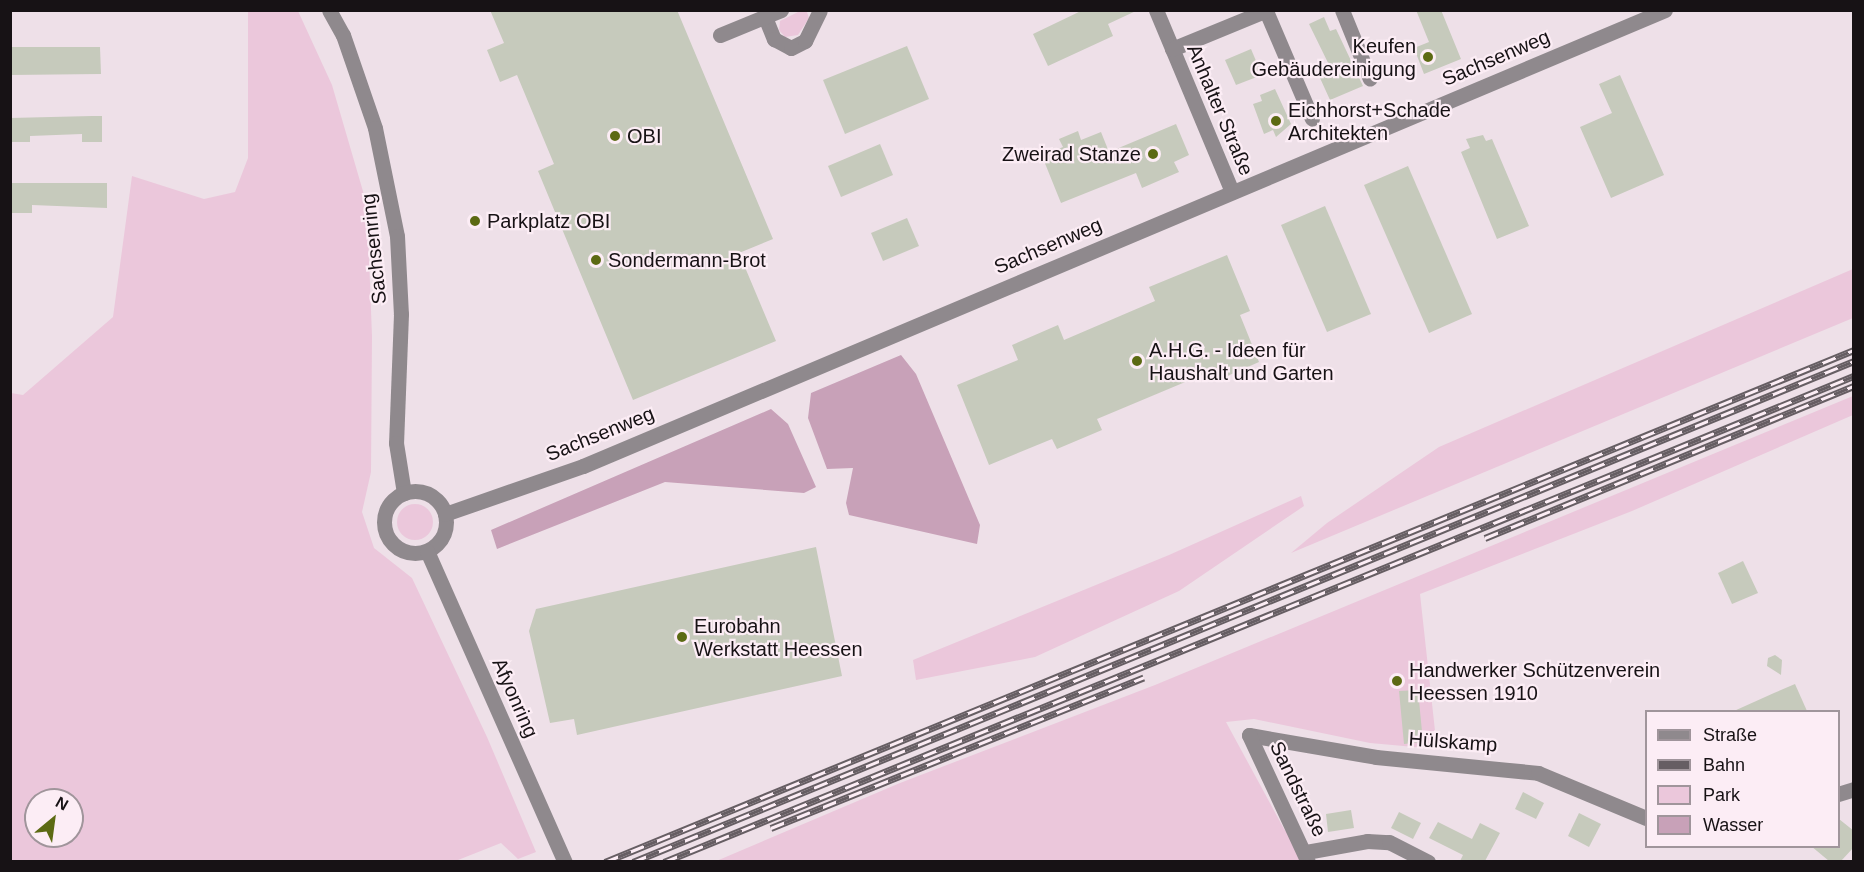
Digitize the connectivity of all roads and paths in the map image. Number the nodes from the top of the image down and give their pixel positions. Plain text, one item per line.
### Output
1 (329, 10) edge
2 (781, 10) edge
3 (820, 10) edge
4 (1156, 10) edge
5 (1342, 10) edge
6 (1665, 10) edge
7 (1266, 11) edge
8 (765, 17) junction
9 (720, 34) dead end
10 (1172, 49) junction
11 (1370, 79) dead end
12 (1312, 119) dead end
13 (1232, 192) junction
14 (404, 492) junction
15 (445, 514) junction
16 (427, 551) junction
17 (1249, 735) joint
18 (1645, 817) edge
19 (1307, 857) edge
20 (565, 861) edge
21 (1428, 861) edge

1 - 14 street, Sachsenring
2 - 8 street
3 - 8 street
4 - 10 street, Anhalter Straße
5 - 11 street
6 - 13 street, Sachsenweg
7 - 10 street
7 - 12 street
8 - 9 street
10 - 13 street, Anhalter Straße
13 - 15 street, Sachsenweg
14 - 15 street
14 - 16 street
15 - 16 street
16 - 20 street, Afyonring
17 - 18 street, Hülskamp
17 - 19 street, Sandstraße
19 - 21 street

